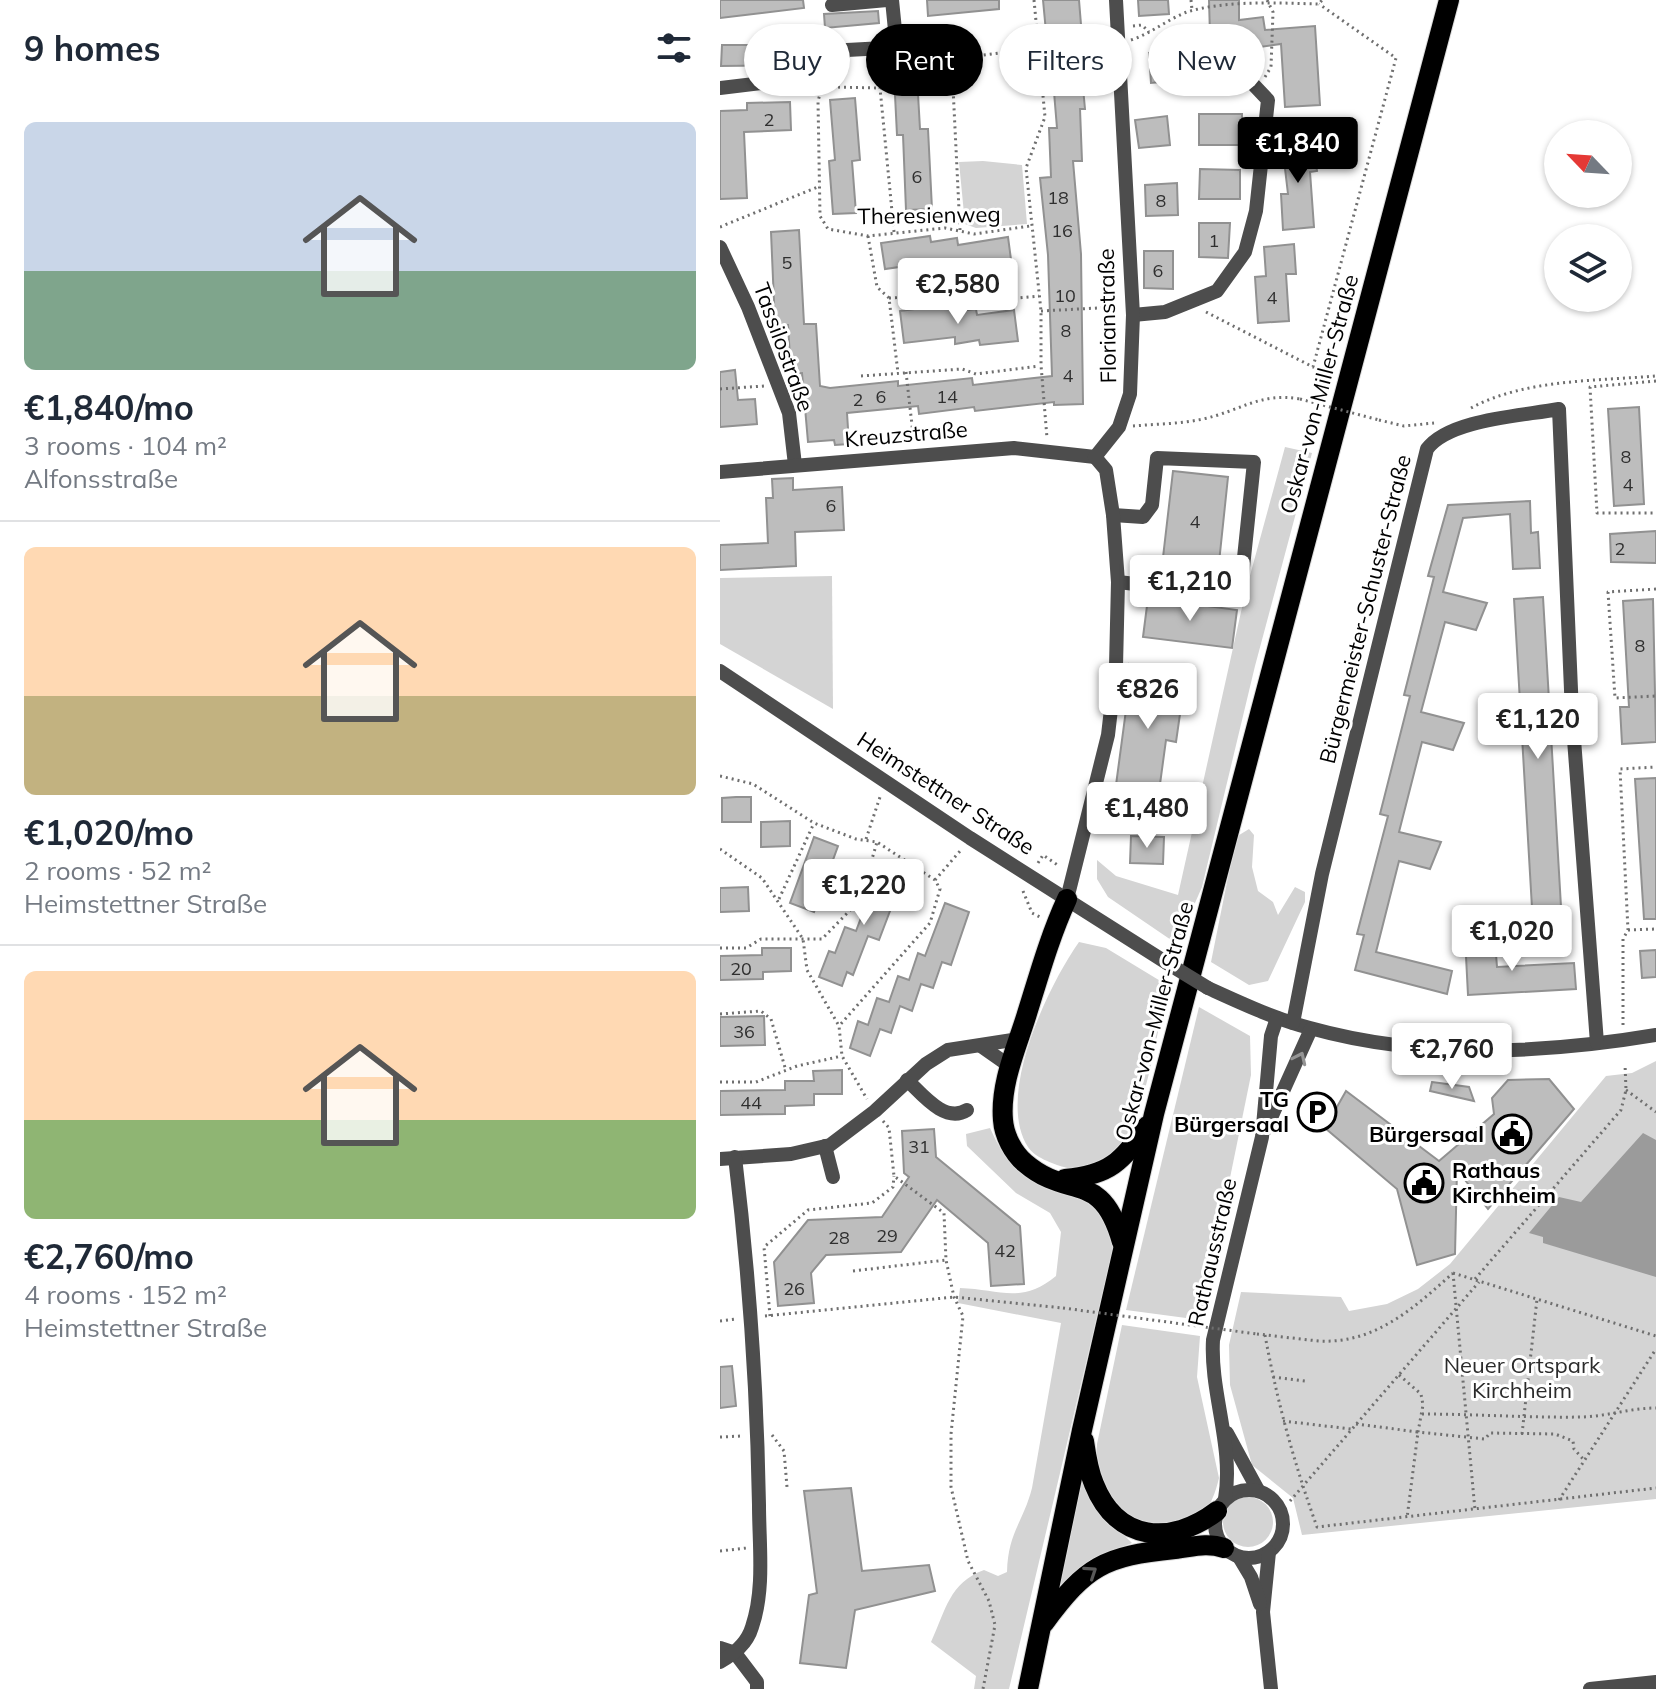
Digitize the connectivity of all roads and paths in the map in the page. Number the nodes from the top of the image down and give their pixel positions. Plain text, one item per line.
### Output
1 (889, 0) edge
2 (1034, 0) edge
3 (1116, 0) edge
4 (1191, 0) edge
5 (1449, 0) edge
6 (1267, 2) edge
7 (1320, 2) edge
8 (832, 5) dead end
9 (1192, 10) junction
10 (894, 24) edge
11 (1036, 24) edge
12 (1119, 24) edge
13 (1166, 24) edge
14 (866, 49) edge
15 (1265, 74) edge
16 (720, 88) edge
17 (866, 88) edge
18 (881, 96) edge
19 (953, 96) edge
20 (1043, 96) edge
21 (1124, 96) edge
22 (1264, 96) edge
23 (820, 186) junction
24 (1031, 226) junction
25 (720, 227) edge
26 (894, 232) junction
27 (960, 232) junction
28 (868, 236) junction
29 (720, 247) edge
30 (1039, 296) junction
31 (889, 298) junction
32 (1188, 303) junction
33 (1133, 310) junction
34 (1041, 311) junction
35 (1041, 365) junction
36 (906, 372) junction
37 (898, 373) junction
38 (861, 376) dead end
39 (1656, 378) edge
40 (778, 385) junction
41 (720, 389) edge
42 (1461, 414) dead end
43 (1439, 422) dead end
44 (1119, 427) junction
45 (1048, 450) junction
46 (916, 454) junction
47 (1095, 457) junction
48 (795, 465) junction
49 (720, 472) edge
50 (1656, 513) edge
51 (1113, 515) junction
52 (1118, 582) junction
53 (1656, 589) edge
54 (720, 671) edge
55 (1656, 696) edge
56 (1656, 767) edge
57 (720, 776) edge
58 (876, 803) dead end
59 (814, 823) junction
60 (866, 839) junction
61 (877, 842) junction
62 (720, 849) edge
63 (956, 856) dead end
64 (1055, 863) dead end
65 (1037, 865) dead end
66 (935, 880) junction
67 (1023, 887) dead end
68 (1067, 899) junction
69 (778, 901) junction
70 (1041, 918) dead end
71 (1656, 929) edge
72 (1628, 930) junction
73 (803, 939) junction
74 (720, 948) edge
75 (720, 1014) edge
76 (1277, 1018) junction
77 (1293, 1023) junction
78 (1623, 1025) dead end
79 (839, 1026) junction
80 (1311, 1029) junction
81 (1656, 1035) edge
82 (1019, 1039) junction
83 (1597, 1043) junction
84 (981, 1046) junction
85 (842, 1056) junction
86 (1625, 1064) dead end
87 (1011, 1067) junction
88 (786, 1071) junction
89 (907, 1080) junction
90 (720, 1082) edge
91 (1626, 1090) junction
92 (967, 1110) dead end
93 (875, 1111) junction
94 (1656, 1112) edge
95 (1154, 1114) junction
96 (1262, 1137) junction
97 (825, 1146) junction
98 (728, 1158) edge
99 (894, 1176) junction
100 (833, 1177) dead end
101 (1057, 1179) junction
102 (1123, 1246) junction
103 (946, 1260) junction
104 (853, 1271) dead end
105 (1453, 1273) junction
106 (1477, 1280) junction
107 (954, 1297) junction
108 (1537, 1299) junction
109 (1456, 1308) junction
110 (726, 1320) dead end
111 (720, 1322) edge
112 (1265, 1335) junction
113 (1656, 1336) edge
114 (1656, 1349) edge
115 (1399, 1375) junction
116 (1273, 1377) junction
117 (1305, 1381) dead end
118 (1656, 1408) edge
119 (1422, 1414) junction
120 (1466, 1414) junction
121 (1613, 1414) junction
122 (1524, 1415) junction
123 (1282, 1421) junction
124 (1355, 1424) junction
125 (1223, 1426) junction
126 (1351, 1429) junction
127 (1082, 1430) junction
128 (1418, 1432) junction
129 (1522, 1434) junction
130 (758, 1435) junction
131 (720, 1437) edge
132 (1468, 1437) junction
133 (1585, 1461) junction
134 (1303, 1487) junction
135 (1656, 1488) edge
136 (1258, 1490) junction
137 (1559, 1500) junction
138 (1290, 1501) dead end
139 (1221, 1505) junction
140 (1475, 1510) junction
141 (1407, 1518) junction
142 (759, 1547) junction
143 (720, 1551) edge
144 (1231, 1552) junction
145 (1269, 1552) junction
146 (1263, 1612) junction
147 (1040, 1629) junction
148 (720, 1648) edge
149 (735, 1653) junction
150 (720, 1662) edge
151 (1656, 1682) edge
152 (757, 1689) edge
153 (983, 1689) edge
154 (1028, 1689) edge
155 (1271, 1689) edge
156 (1592, 1689) edge

1 - 8 street
1 - 10 street
2 - 11 path
3 - 12 street, Florianstraße
4 - 9 path
5 - 95 main road, Oskar-von-Miller-Straße
6 - 7 path
6 - 9 path
6 - 15 path
7 - 32 path
9 - 13 path
14 - 16 street
17 - 23 path
18 - 26 path
19 - 27 path
20 - 24 path
21 - 33 street, Florianstraße
22 - 32 street
23 - 25 path
23 - 28 path, Theresienweg
24 - 27 path, Theresienweg
24 - 30 path
26 - 27 path, Theresienweg
26 - 28 path, Theresienweg
28 - 31 path
29 - 40 street, Tassilostraße
30 - 31 path
30 - 34 path
31 - 37 path
32 - 33 street
33 - 34 path
33 - 44 street, Florianstraße
34 - 35 path
35 - 36 path
35 - 45 path
36 - 37 path
36 - 46 path
37 - 38 path
39 - 42 path
39 - 50 path
40 - 41 path
40 - 48 street, Tassilostraße
43 - 44 path, bridge
44 - 47 street, Florianstraße
45 - 46 street, Kreuzstraße
45 - 47 street, Kreuzstraße
46 - 48 street, Kreuzstraße
47 - 51 street
48 - 49 street, Kreuzstraße
51 - 52 street
51 - 52 street
52 - 68 street
53 - 55 path
54 - 68 street, Heimstettner Straße
56 - 72 path
57 - 59 path
58 - 60 path
59 - 60 path
59 - 69 path
60 - 61 path
61 - 66 path
61 - 73 path
62 - 69 path
63 - 66 path
64 - 65 path
66 - 79 path
67 - 70 path
68 - 76 street, Heimstettner Straße, bridge
68 - 82 main road
69 - 73 path
71 - 72 path
72 - 78 path
73 - 74 path
73 - 79 path
75 - 88 path
76 - 77 street, Heimstettner Straße
76 - 96 street, Rathausstraße
77 - 80 street, Heimstettner Straße
77 - 83 street, Bürgermeister-Schuster-Straße
79 - 85 path
80 - 83 street, Heimstettner Straße
96 -> 80 street, Rathausstraße
81 - 83 street, Heimstettner Straße
82 - 84 street
82 - 87 main road
84 - 87 street
84 - 89 street
85 - 88 path
85 - 93 path
86 - 91 path
87 - 101 main road
88 - 90 path
89 - 92 street
89 - 93 street
91 - 94 path
91 - 106 path
93 - 97 street
93 - 99 path
95 - 101 main road
95 - 102 main road, Oskar-von-Miller-Straße
96 - 125 street, Rathausstraße
97 - 98 street
97 - 100 street
98 - 130 street
99 - 103 path
99 - 107 path
101 - 102 main road
102 - 127 main road, Oskar-von-Miller-Straße
103 - 104 path
103 - 107 path
105 - 106 path
105 - 109 path
105 - 112 path
106 - 108 path
106 - 109 path
107 - 112 path, bridge
107 - 153 path
108 - 113 path
108 - 122 path
109 - 115 path
109 - 120 path
110 - 111 path
112 - 116 path
114 - 121 path
115 - 119 path
115 - 124 path
116 - 117 path
116 - 123 path
118 - 121 path
119 - 120 path
119 - 128 path
120 - 122 path
120 - 132 path
121 - 122 path
121 - 133 path
122 - 129 path
123 - 126 path
123 - 134 path
124 - 126 path
124 - 128 path
125 - 136 street, Rathausstraße
125 - 139 street, Rathausstraße
126 - 134 path
127 - 139 main road
127 - 147 main road, Oskar-von-Miller-Straße
128 - 132 path
128 - 141 path
129 - 132 path
129 - 133 path
130 - 131 path
130 - 142 street
132 - 140 path
133 - 137 path
134 - 138 path
134 - 141 path
135 - 137 path
136 - 139 street
136 - 145 street
137 - 140 path
139 - 144 street
140 - 141 path
142 - 143 path
142 - 149 street
144 - 145 street
144 - 146 street
147 -> 144 main road
145 - 146 street
146 - 155 street
147 - 154 main road, Oskar-von-Miller-Straße
148 - 149 street
149 - 150 street
149 - 152 street
151 - 156 street

